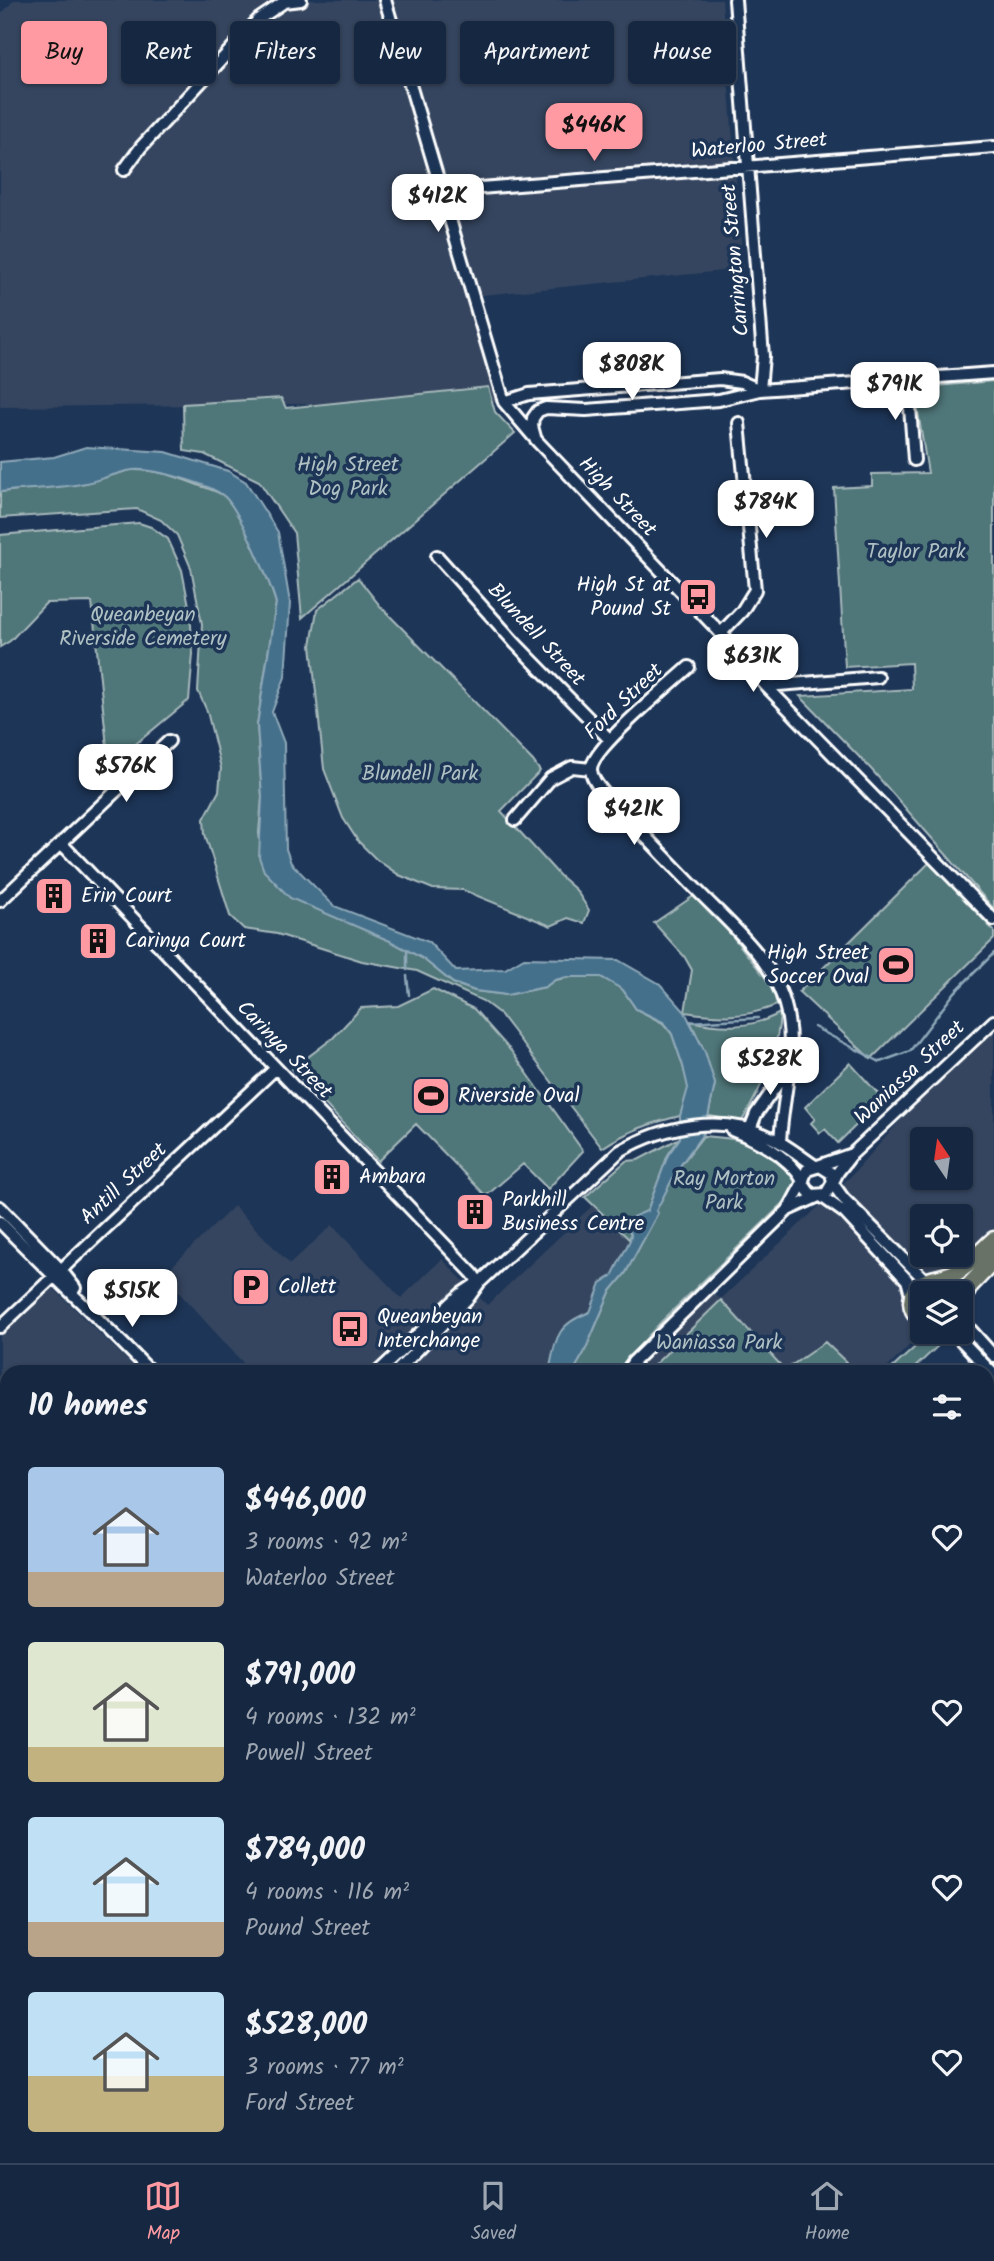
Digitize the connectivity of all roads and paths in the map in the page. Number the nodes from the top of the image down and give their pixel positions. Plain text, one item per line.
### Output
1 (301, 0) edge
2 (385, 0) edge
3 (735, 0) edge
4 (994, 147) edge
5 (748, 167) junction
6 (124, 170) dead end
7 (442, 191) junction
8 (994, 373) edge
9 (908, 381) junction
10 (593, 389) junction
11 (760, 390) junction
12 (504, 402) junction
13 (594, 409) junction
14 (739, 423) dead end
15 (538, 442) junction
16 (914, 460) dead end
17 (437, 556) dead end
18 (721, 633) junction
19 (689, 667) dead end
20 (878, 677) dead end
21 (766, 686) junction
22 (609, 739) junction
23 (169, 741) dead end
24 (590, 769) junction
25 (515, 820) dead end
26 (61, 844) junction
27 (0, 901) edge
28 (994, 920) edge
29 (994, 1021) edge
30 (789, 1052) junction
31 (275, 1069) junction
32 (719, 1126) junction
33 (750, 1129) junction
34 (780, 1142) junction
35 (766, 1147) junction
36 (852, 1154) junction
37 (816, 1166) junction
38 (803, 1181) junction
39 (833, 1183) junction
40 (820, 1196) junction
41 (0, 1207) edge
42 (788, 1210) junction
43 (0, 1222) edge
44 (994, 1240) edge
45 (994, 1260) edge
46 (57, 1274) junction
47 (931, 1280) junction
48 (936, 1281) edge
49 (973, 1282) edge
50 (479, 1283) junction
51 (910, 1293) edge
52 (0, 1327) edge
53 (973, 1332) edge
54 (425, 1343) junction
55 (965, 1344) edge
56 (399, 1352) junction
57 (994, 1356) edge
58 (144, 1365) edge
59 (385, 1365) edge
60 (403, 1365) edge
61 (631, 1365) edge
62 (984, 1365) edge

1 - 6 street
2 - 7 street, High Street
3 - 5 street, Carrington Street
4 - 5 street, Waterloo Street
5 - 7 street, Waterloo Street
5 - 11 street, Carrington Street
7 - 12 street, High Street
8 - 9 street
9 - 11 street
9 - 16 street
10 - 11 street
10 - 12 street
10 - 13 street
11 - 13 street
12 - 15 street, High Street
13 - 15 street
14 - 18 street
15 - 18 street, High Street
17 - 22 street, Blundell Street
18 - 21 street, High Street
19 - 22 street, Ford Street
20 - 21 street
21 - 28 street, High Street
22 - 24 street, Ford Street
23 - 26 street
24 - 25 street, Ford Street
24 - 30 street, Ford Street
26 - 27 street
26 - 31 street, Carinya Street
29 - 36 street, Waniassa Street
30 - 33 street, Ford Street
30 - 34 street, Ford Street
31 - 46 street, Antill Street
31 - 50 street, Carinya Street
32 - 33 street
32 - 35 street
32 - 50 street
33 - 34 street
33 - 35 street
34 - 37 street
35 - 38 street
36 - 37 street, Waniassa Street
36 - 39 street, Waniassa Street
37 - 38 street
37 - 39 street
38 - 40 street
38 - 42 street
39 - 40 street
39 - 47 street
40 - 42 street
40 - 51 street
41 - 46 street
42 - 61 street
43 - 46 street
44 - 47 highway
45 - 49 highway
46 - 52 street, Antill Street
46 - 58 street
47 - 48 highway
50 - 54 street
50 - 56 street
53 - 57 street
54 - 56 street
54 - 60 street
55 - 62 street
56 - 59 street

